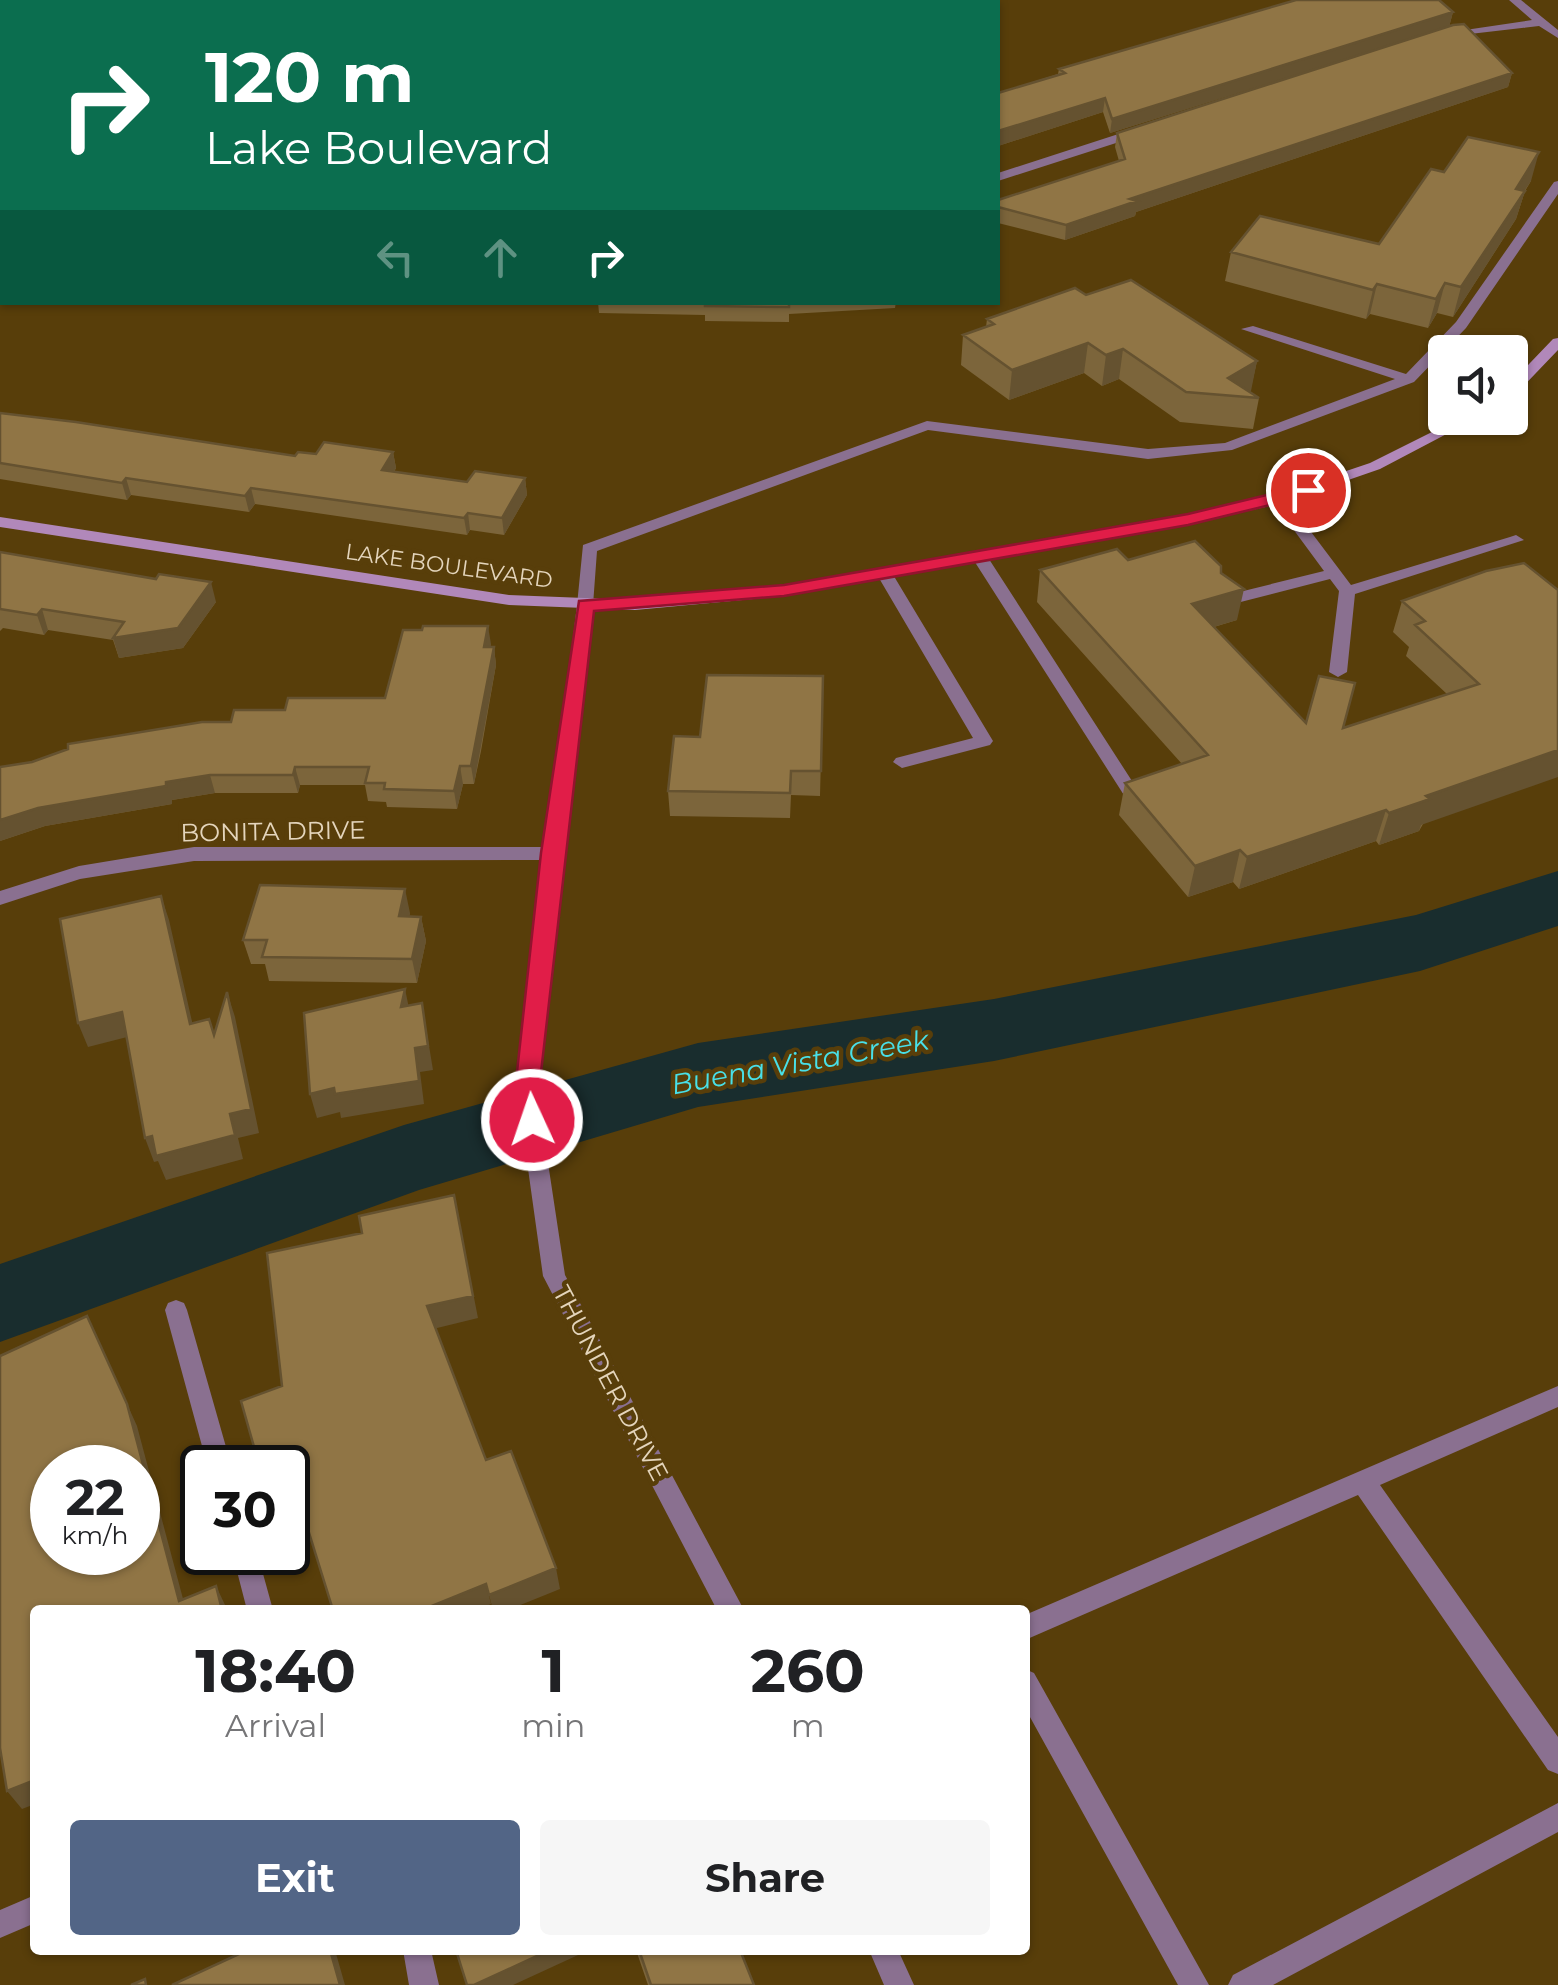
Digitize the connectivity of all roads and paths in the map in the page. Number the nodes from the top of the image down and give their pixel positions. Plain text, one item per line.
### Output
1 (1514, 0) edge
2 (1541, 22) junction
3 (1558, 35) edge
4 (1429, 39) edge
5 (1148, 129) edge
6 (1000, 176) edge
7 (1558, 185) edge
8 (1248, 329) dead end
9 (1558, 342) edge
10 (1528, 373) edge
11 (1409, 379) junction
12 (1437, 435) edge
13 (1279, 499) junction
14 (0, 522) edge
15 (1516, 540) dead end
16 (979, 556) junction
17 (1333, 572) junction
18 (884, 573) junction
19 (1347, 591) junction
20 (1225, 601) edge
21 (585, 606) junction
22 (1338, 672) dead end
23 (902, 762) dead end
24 (1135, 798) edge
25 (552, 853) junction
26 (0, 898) edge
27 (176, 1310) dead end
28 (1558, 1396) edge
29 (214, 1445) edge
30 (1364, 1481) junction
31 (250, 1575) edge
32 (259, 1605) edge
33 (728, 1605) edge
34 (1030, 1626) edge
35 (1030, 1691) edge
36 (1558, 1760) edge
37 (1558, 1817) edge
38 (30, 1911) edge
39 (0, 1924) edge
40 (418, 1955) edge
41 (885, 1955) edge
42 (424, 1985) edge
43 (899, 1985) edge
44 (1194, 1985) edge
45 (1243, 1985) edge

1 - 2 street
2 - 3 street
2 - 4 street
5 - 6 street
7 - 11 street
8 - 11 street
9 - 10 main road
11 - 21 street, THUNDER DRIVE
12 - 13 main road, LAKE BOULEVARD
13 - 16 main road, LAKE BOULEVARD
13 - 17 street
14 - 21 main road, LAKE BOULEVARD
15 - 19 street
16 - 18 main road, LAKE BOULEVARD
16 - 24 street
17 - 19 street
17 - 20 street
18 - 21 main road, LAKE BOULEVARD
18 - 23 street
19 - 22 street
21 - 25 street, THUNDER DRIVE
25 - 26 street, BONITA DRIVE
25 - 33 street, THUNDER DRIVE
27 - 29 street
28 - 30 street
30 - 34 street
30 - 36 street
31 - 32 street
35 - 44 street
37 - 45 street
38 - 39 street
40 - 42 street
41 - 43 street

